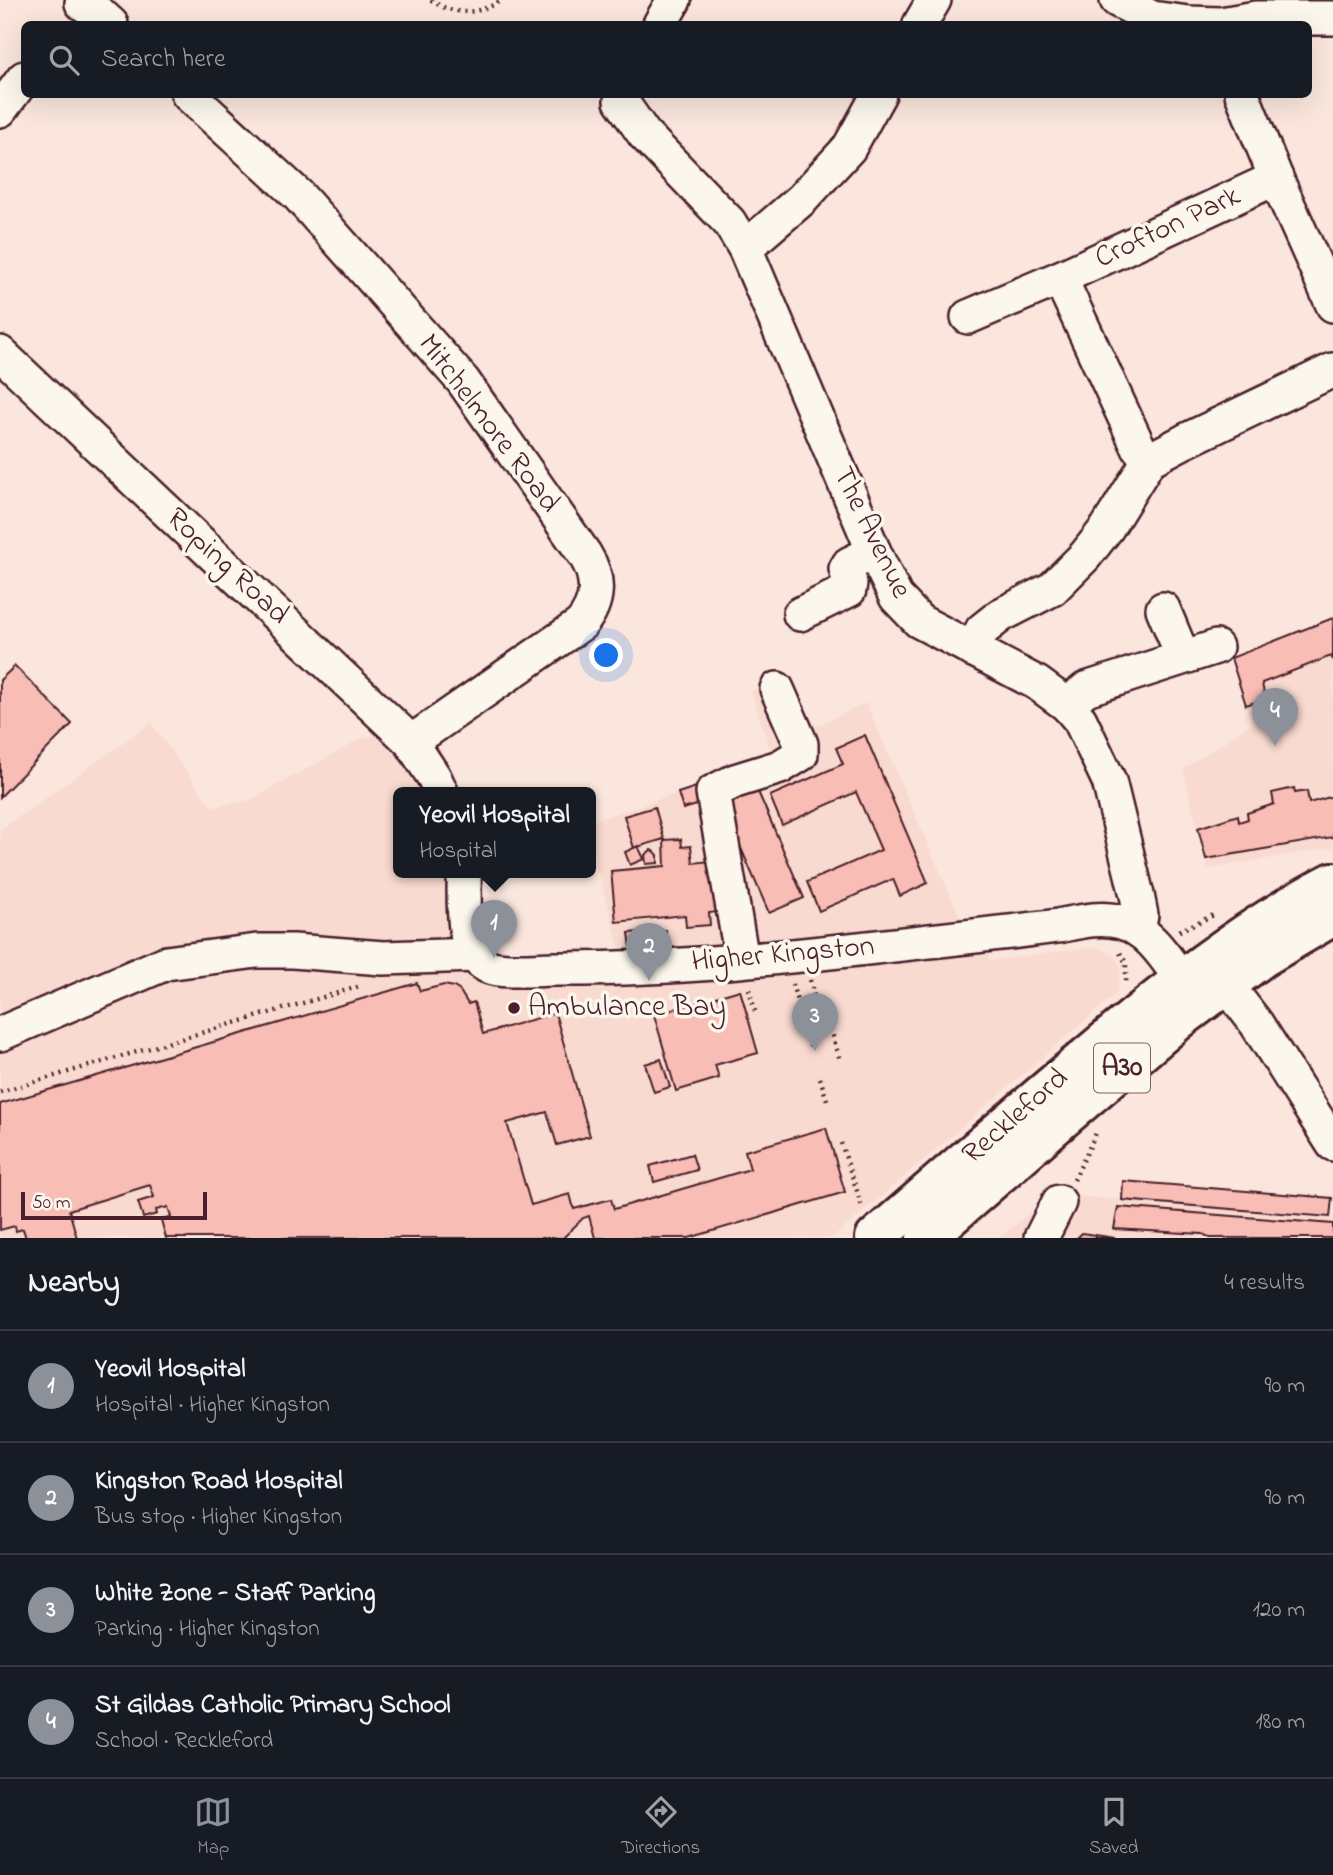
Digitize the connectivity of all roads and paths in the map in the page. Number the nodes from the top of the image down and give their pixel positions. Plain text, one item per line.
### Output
1 (431, 0) edge
2 (502, 0) edge
3 (674, 0) edge
4 (934, 0) edge
5 (1117, 0) edge
6 (78, 9) edge
7 (1333, 18) edge
8 (108, 21) edge
9 (662, 21) edge
10 (922, 21) edge
11 (1186, 21) edge
12 (1238, 21) edge
13 (21, 82) edge
14 (192, 98) edge
15 (621, 98) edge
16 (877, 98) edge
17 (1244, 98) edge
18 (0, 110) edge
19 (1276, 178) junction
20 (746, 248) junction
21 (1060, 278) junction
22 (1333, 305) edge
23 (968, 317) dead end
24 (0, 353) edge
25 (1333, 370) edge
26 (1149, 460) junction
27 (874, 552) junction
28 (1163, 609) dead end
29 (800, 614) dead end
30 (1216, 647) dead end
31 (973, 650) junction
32 (1183, 657) junction
33 (777, 689) dead end
34 (1067, 705) junction
35 (411, 742) junction
36 (438, 787) edge
37 (464, 878) edge
38 (1333, 882) edge
39 (1333, 916) edge
40 (1128, 940) junction
41 (476, 956) junction
42 (808, 969) dead end
43 (745, 972) junction
44 (1181, 979) junction
45 (372, 983) dead end
46 (791, 984) dead end
47 (1226, 984) junction
48 (1124, 990) dead end
49 (756, 1015) dead end
50 (0, 1034) edge
51 (812, 1050) dead end
52 (840, 1060) dead end
53 (820, 1078) dead end
54 (0, 1092) edge
55 (827, 1100) dead end
56 (1102, 1122) dead end
57 (841, 1143) dead end
58 (1333, 1144) edge
59 (1059, 1202) joint
60 (871, 1228) edge
61 (926, 1238) edge
62 (1041, 1238) edge

1 - 2 path
3 - 9 street
4 - 10 street
5 - 11 street
6 - 8 street
7 - 12 street
13 - 18 street
14 - 35 street, Mitchelmore Road
15 - 20 street, The Avenue
16 - 20 street
17 - 19 street, Crofton Park
19 - 21 street, Crofton Park
19 - 22 street, Crofton Park
20 - 27 street, The Avenue
21 - 23 street, Crofton Park
21 - 26 street, Crofton Park
24 - 35 street, Roping Road
25 - 26 street
26 - 31 street
27 - 29 street
27 - 31 street, The Avenue
28 - 32 street
30 - 32 street
31 - 34 street, The Avenue
32 - 34 street
33 - 43 street
34 - 40 street, The Avenue
35 - 36 street, Roping Road
37 - 41 street
38 - 44 main road, Reckleford / A30
39 - 47 main road, Reckleford / A30
40 - 43 street, Higher Kingston
40 - 44 street, Higher Kingston
40 - 48 path
41 - 43 street, Higher Kingston
41 - 50 street, Higher Kingston
42 - 52 path
43 - 49 path
44 - 60 main road, Reckleford / A30
45 - 54 path
46 - 51 path
47 - 58 street
47 - 61 main road, Reckleford / A30
53 - 55 path
56 - 59 path
57 - 60 path
59 - 62 street

